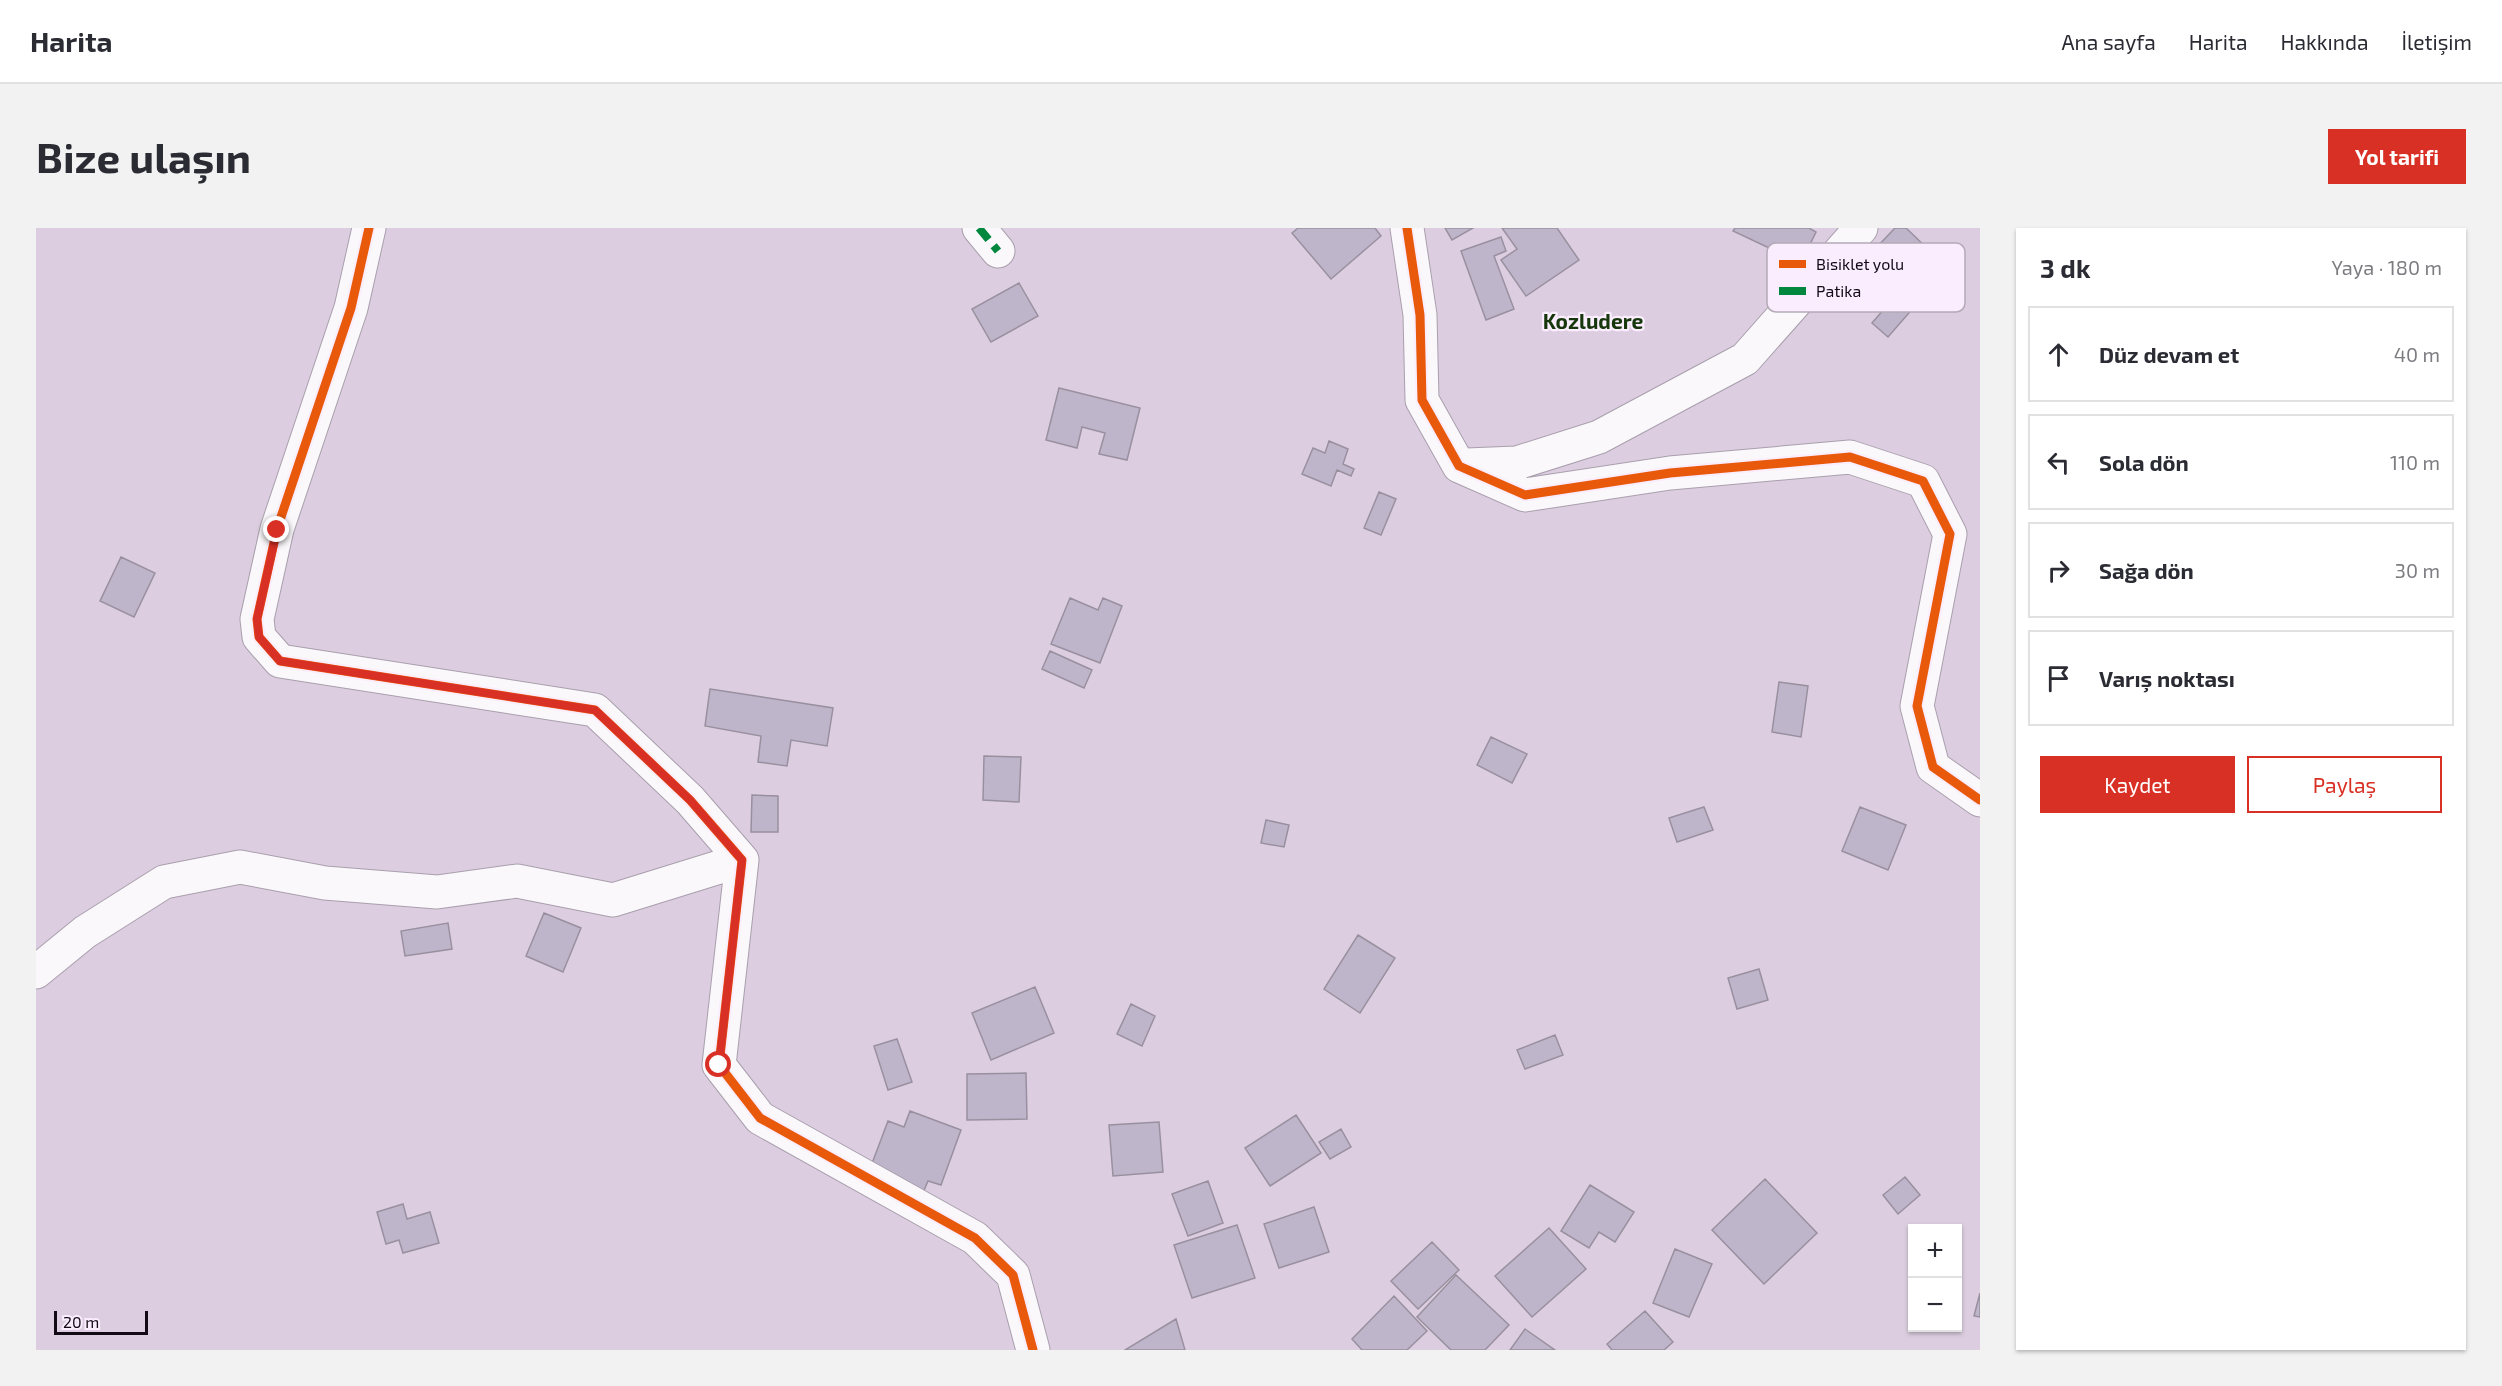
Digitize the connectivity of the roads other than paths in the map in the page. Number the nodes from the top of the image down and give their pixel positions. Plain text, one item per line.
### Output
1 (369, 228) edge
2 (1407, 228) edge
3 (1861, 228) edge
4 (1848, 243) edge
5 (1787, 312) edge
6 (1459, 466) junction
7 (1980, 800) edge
8 (742, 860) junction
9 (36, 972) edge
10 (1033, 1350) edge

1 - 8 street
2 - 6 street
3 - 4 street
5 - 6 street
6 - 7 street
8 - 9 street
8 - 10 street

